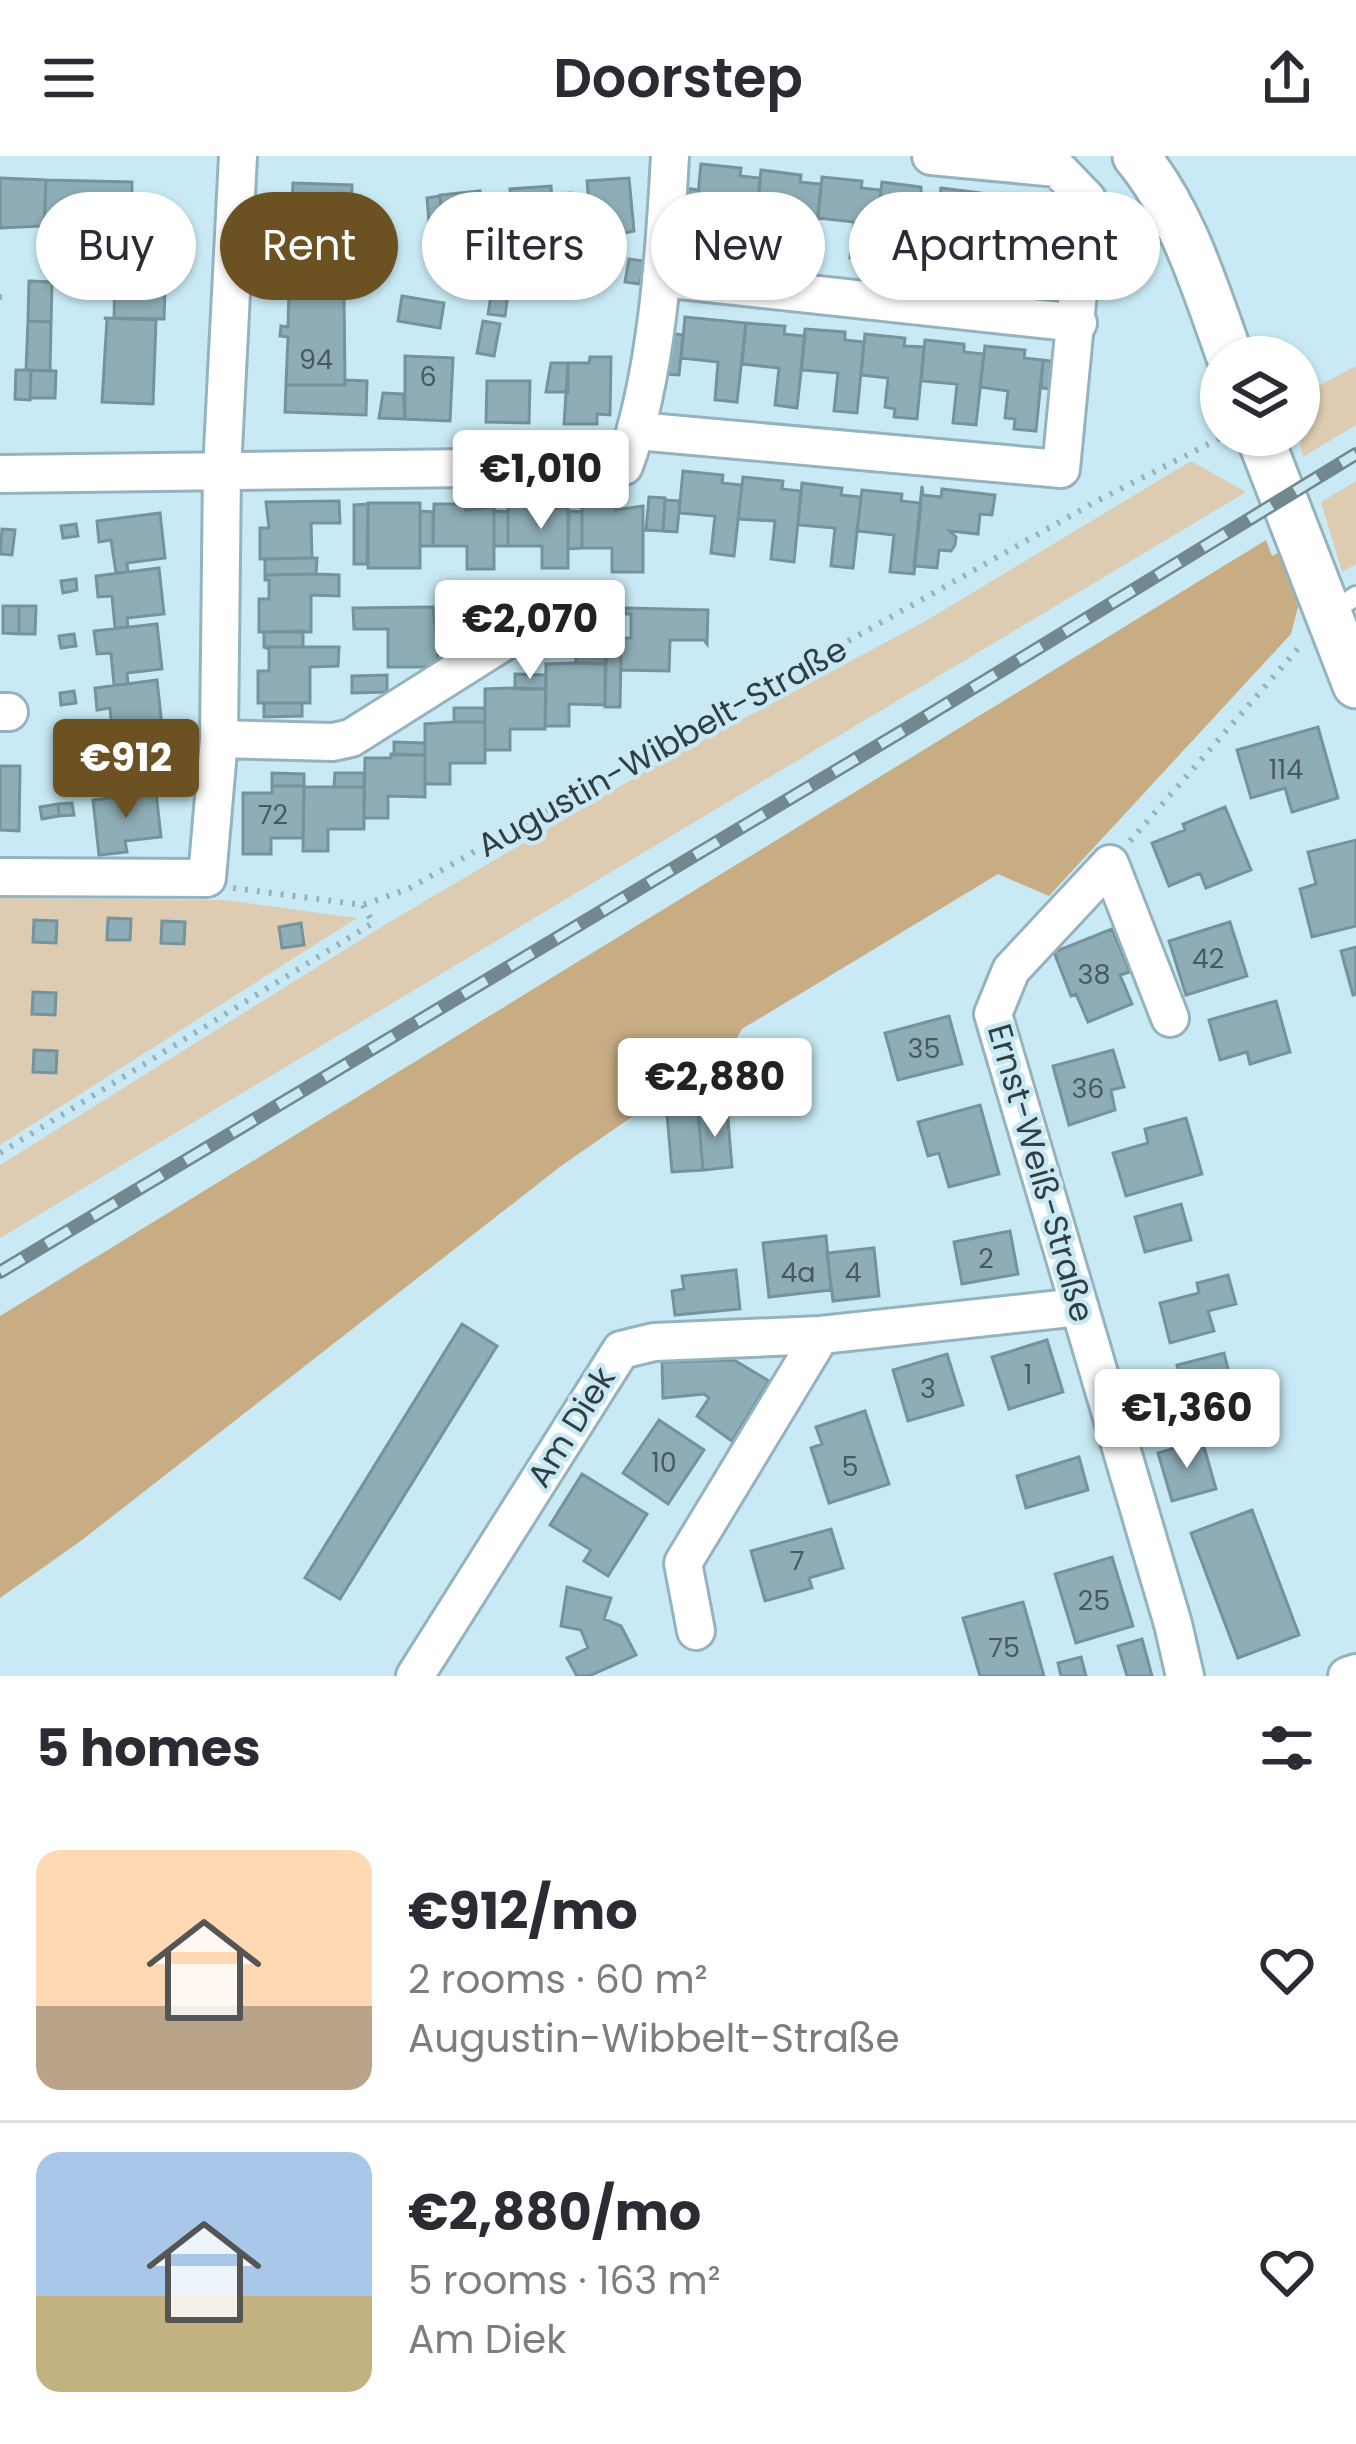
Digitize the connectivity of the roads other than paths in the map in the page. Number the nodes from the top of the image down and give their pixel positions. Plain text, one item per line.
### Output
1 (238, 156) edge
2 (670, 156) edge
3 (931, 156) edge
4 (1136, 156) edge
5 (667, 192) edge
6 (825, 296) edge
7 (658, 300) edge
8 (1078, 323) junction
9 (1222, 336) edge
10 (637, 431) junction
11 (1268, 456) edge
12 (222, 470) junction
13 (0, 474) edge
14 (1342, 605) edge
15 (516, 634) dead end
16 (1356, 686) edge
17 (219, 739) junction
18 (0, 877) edge
19 (1170, 1018) dead end
20 (1079, 1307) junction
21 (821, 1335) junction
22 (696, 1631) dead end
23 (1356, 1673) edge
24 (415, 1676) edge
25 (1185, 1676) edge
26 (1347, 1676) edge

1 - 12 street
2 - 5 street
3 - 8 street
4 - 9 street
6 - 8 street
7 - 10 street
8 - 10 street
10 - 12 street
11 - 14 street
12 - 13 street
12 - 17 street
14 - 16 street
15 - 17 street
17 - 18 street
19 - 20 street, Ernst-Weiß-Straße
20 - 21 street, Am Diek
20 - 25 street, Ernst-Weiß-Straße
21 - 22 street
21 - 24 street, Am Diek
23 - 26 street

